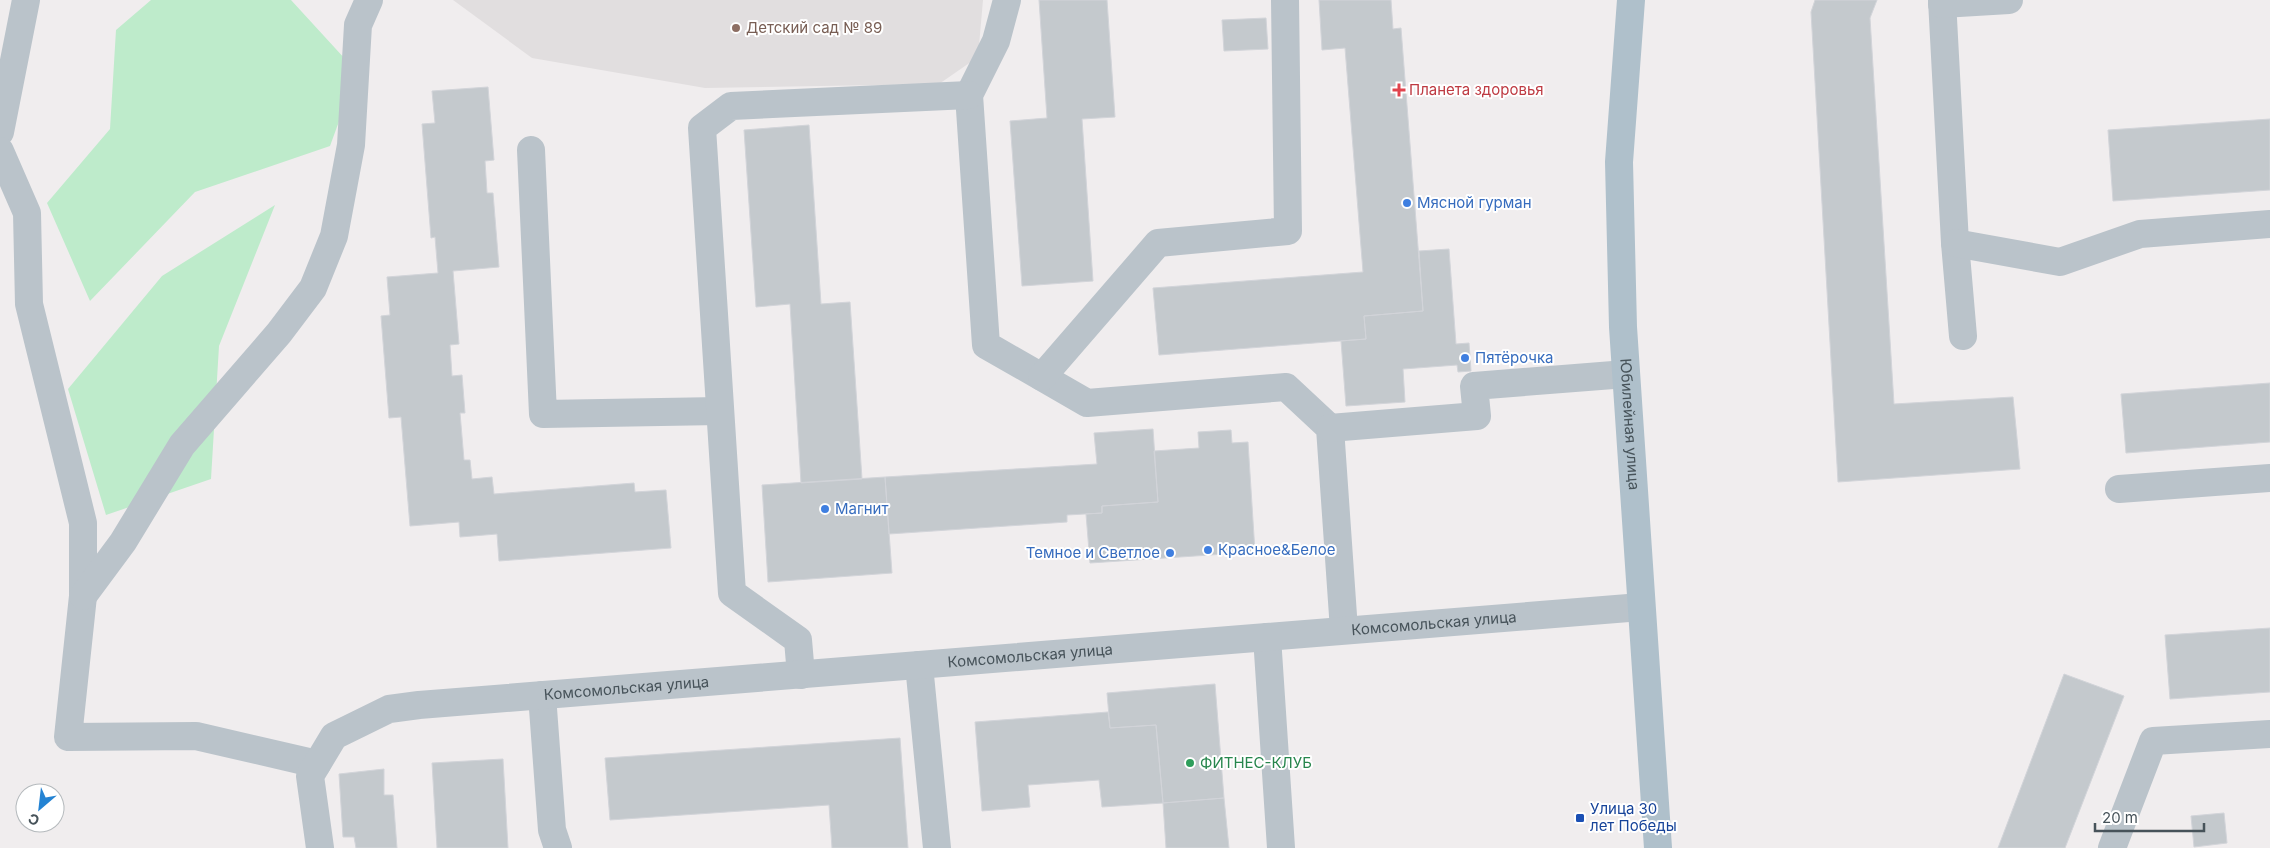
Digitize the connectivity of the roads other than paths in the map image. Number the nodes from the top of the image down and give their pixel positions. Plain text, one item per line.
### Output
1 (26, 0) edge
2 (369, 0) edge
3 (1007, 0) edge
4 (1285, 0) edge
5 (1630, 0) edge
6 (2009, 0) edge
7 (1942, 2) edge
8 (969, 95) junction
9 (0, 132) edge
10 (531, 150) dead end
11 (0, 151) edge
12 (2270, 224) edge
13 (1955, 243) junction
14 (1963, 336) dead end
15 (1626, 374) junction
16 (1042, 377) junction
17 (720, 411) junction
18 (1330, 428) junction
19 (2270, 478) edge
20 (2119, 489) dead end
21 (83, 596) junction
22 (1641, 607) junction
23 (1344, 630) junction
24 (1267, 637) junction
25 (919, 665) junction
26 (801, 675) junction
27 (542, 695) junction
28 (2270, 734) edge
29 (318, 764) junction
30 (320, 848) edge
31 (558, 848) edge
32 (937, 848) edge
33 (1281, 848) edge
34 (1658, 848) edge
35 (2112, 848) edge

1 - 9 street
2 - 21 street
3 - 8 street
4 - 16 street
5 - 15 main road, Юбилейная улица
6 - 7 street
7 - 13 street
8 - 16 street
8 - 17 street
10 - 17 street
11 - 21 street
12 - 13 street
13 - 14 street
15 - 18 street
15 - 22 main road, Юбилейная улица
16 - 18 street
17 - 26 street
18 - 23 street
19 - 20 street
21 - 29 street
22 - 23 street, Комсомольская улица
22 - 34 main road, Юбилейная улица
23 - 24 street, Комсомольская улица
24 - 25 street, Комсомольская улица
24 - 33 street
25 - 26 street, Комсомольская улица
25 - 32 street
26 - 27 street, Комсомольская улица
27 - 29 street, Комсомольская улица
27 - 31 street
28 - 35 street
29 - 30 street, Комсомольская улица

